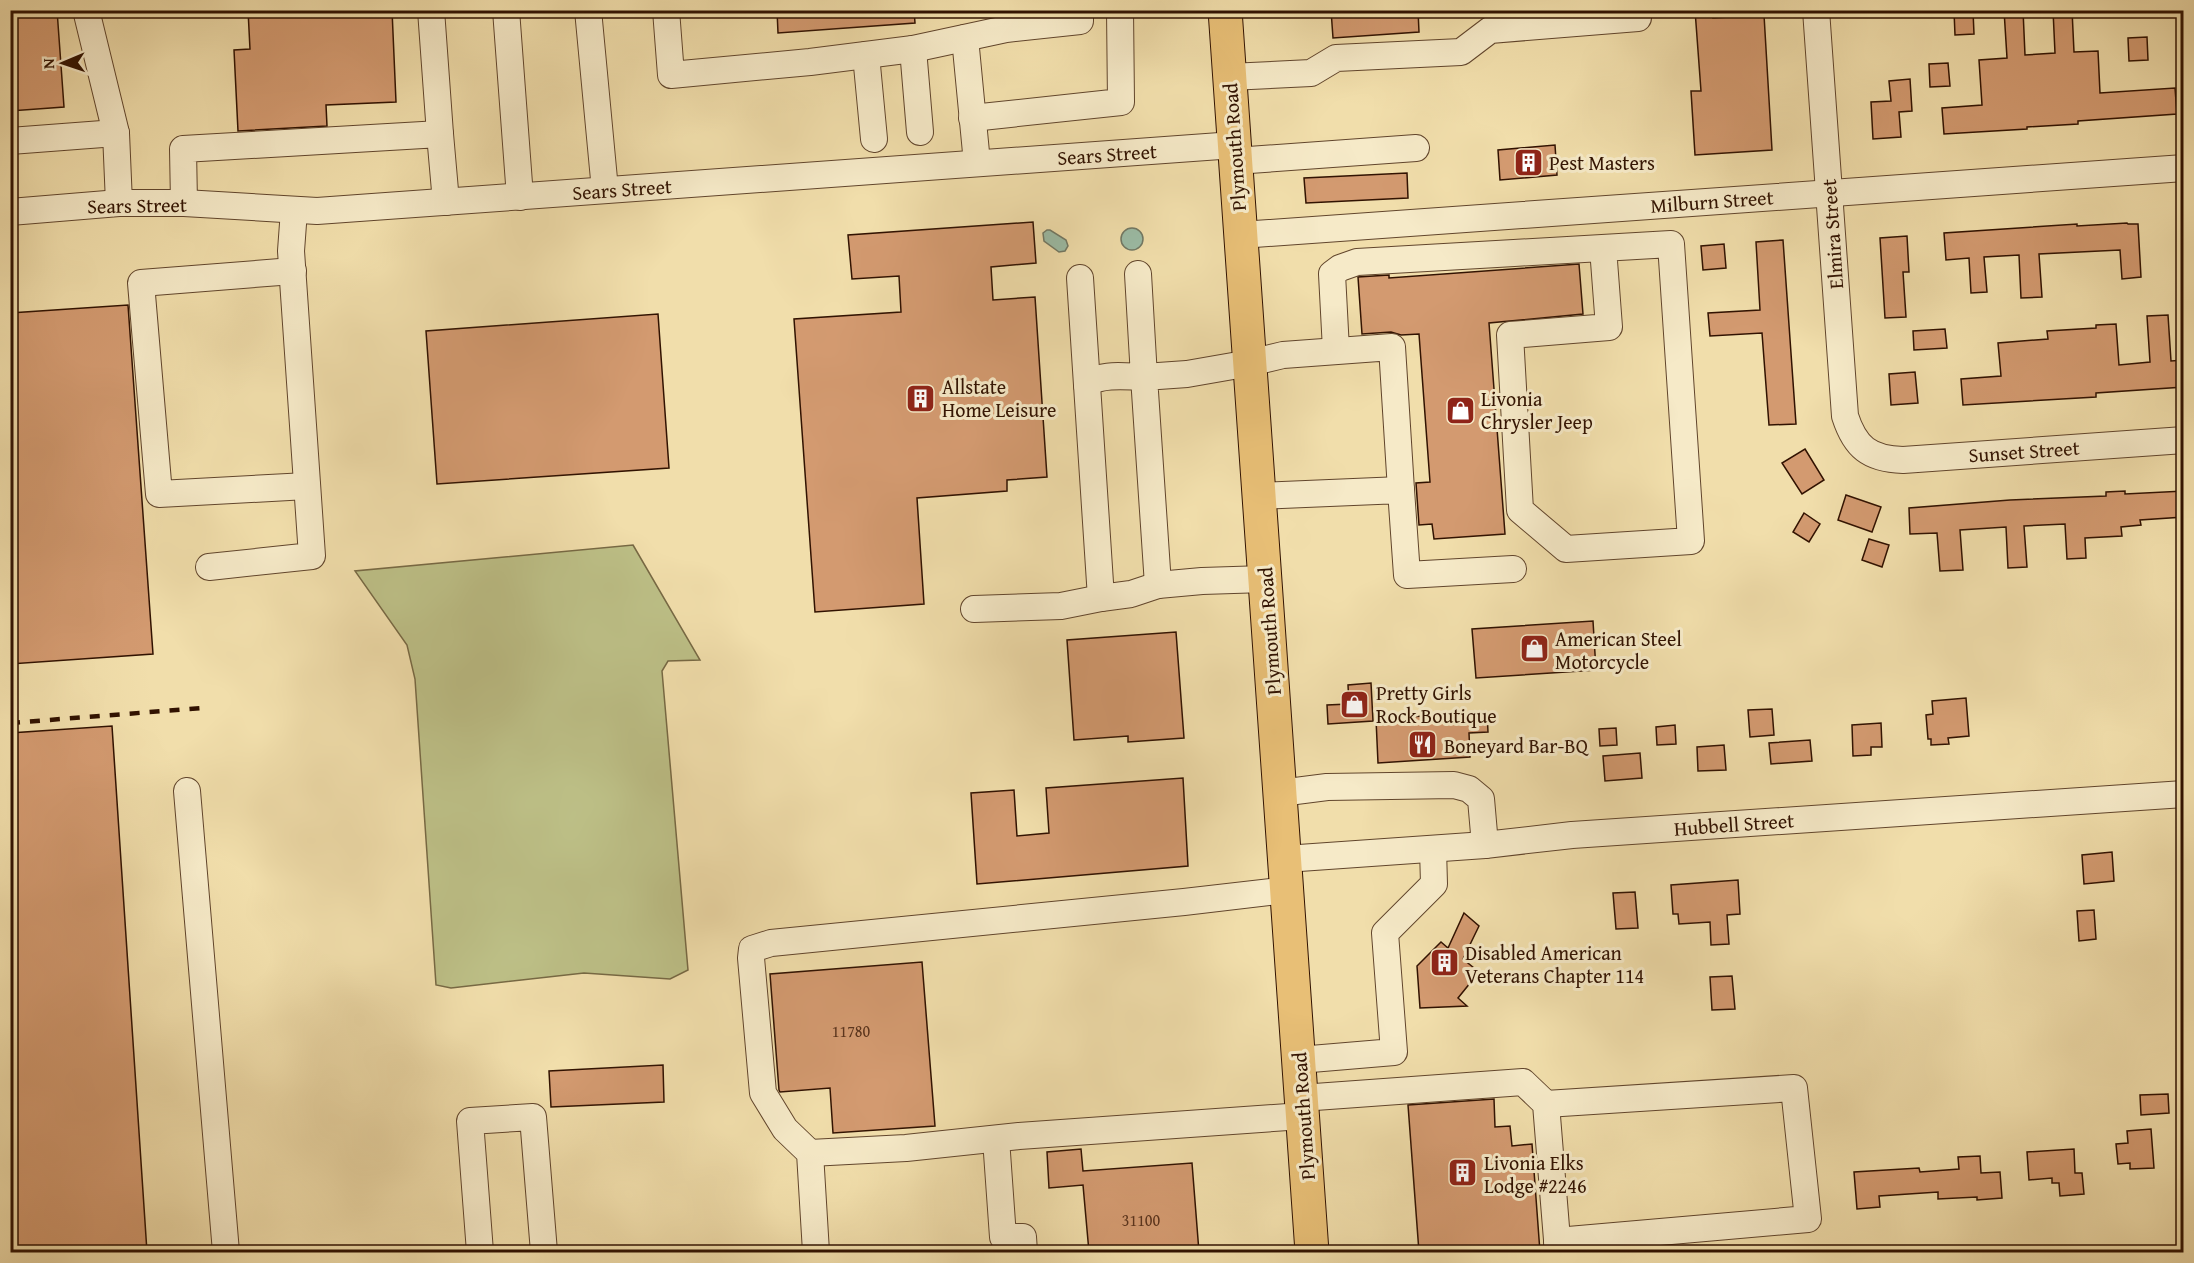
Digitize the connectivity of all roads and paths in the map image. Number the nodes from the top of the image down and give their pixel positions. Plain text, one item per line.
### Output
1 (86, 10) edge
2 (431, 10) edge
3 (506, 10) edge
4 (588, 10) edge
5 (666, 10) edge
6 (1080, 10) edge
7 (1120, 10) edge
8 (1225, 10) edge
9 (1637, 10) edge
10 (1816, 10) edge
11 (965, 38) junction
12 (913, 49) junction
13 (866, 55) junction
14 (1229, 77) junction
15 (972, 118) junction
16 (920, 132) dead end
17 (116, 133) junction
18 (440, 134) junction
19 (874, 139) dead end
20 (10, 141) edge
21 (1416, 148) dead end
22 (1234, 153) junction
23 (977, 163) junction
24 (2184, 168) edge
25 (606, 190) junction
26 (1829, 192) junction
27 (520, 196) junction
28 (446, 202) junction
29 (119, 203) junction
30 (184, 203) junction
31 (294, 210) junction
32 (10, 212) edge
33 (1478, 218) junction
34 (1240, 235) junction
35 (1603, 248) junction
36 (1481, 255) junction
37 (293, 272) junction
38 (1138, 274) dead end
39 (1080, 278) dead end
40 (1336, 350) junction
41 (1250, 363) junction
42 (1144, 376) junction
43 (1088, 385) junction
44 (2184, 440) edge
45 (1867, 450) joint
46 (307, 486) junction
47 (1401, 490) junction
48 (1259, 496) junction
49 (209, 567) dead end
50 (1513, 569) dead end
51 (1265, 579) junction
52 (1158, 585) junction
53 (1101, 598) junction
54 (974, 609) dead end
55 (187, 791) dead end
56 (1280, 793) junction
57 (2184, 794) edge
58 (1485, 845) junction
59 (1433, 849) junction
60 (1286, 875) junction
61 (1299, 1060) junction
62 (1546, 1104) junction
63 (1302, 1107) junction
64 (996, 1139) junction
65 (810, 1153) junction
66 (1558, 1247) edge
67 (226, 1252) edge
68 (480, 1252) edge
69 (544, 1252) edge
70 (816, 1252) edge
71 (1024, 1252) edge
72 (1312, 1252) edge

1 - 17 street
2 - 18 street
3 - 27 street
4 - 25 street
5 - 13 street
6 - 11 street
7 - 15 street
8 - 14 main road, Plymouth Road
9 - 14 street
10 - 26 street, Elmira Street
11 - 12 street
11 - 15 street
12 - 13 street
12 - 16 street
13 - 19 street
14 - 22 main road, Plymouth Road
15 - 23 street
17 - 20 street
17 - 29 street
18 - 28 street
18 - 30 street
21 - 22 street, Sears Street
22 - 23 street, Sears Street
22 - 34 main road, Plymouth Road
23 - 25 street, Sears Street
24 - 26 street, Milburn Street
25 - 27 street, Sears Street
26 - 33 street, Milburn Street
26 - 45 street, Elmira Street
27 - 28 street, Sears Street
28 - 31 street, Sears Street
29 - 30 street, Sears Street
29 - 32 street, Sears Street
30 - 31 street, Sears Street
31 - 37 street
33 - 34 street, Milburn Street
33 - 36 street
34 - 41 main road, Plymouth Road
35 - 35 street
35 - 36 street
36 - 40 street
37 - 46 street
37 - 46 street
38 - 42 street
39 - 43 street
40 - 41 street
40 - 47 street
41 - 42 street
41 - 48 main road, Plymouth Road
42 - 43 street
42 - 52 street
43 - 53 street
44 - 45 street, Sunset Street
46 - 49 street
47 - 48 street
47 - 50 street
48 - 51 main road, Plymouth Road
51 - 52 street
51 - 56 main road, Plymouth Road
52 - 53 street
53 - 54 street
55 - 67 street
56 - 58 street
56 - 60 main road, Plymouth Road
57 - 58 street, Hubbell Street
58 - 59 street, Hubbell Street
59 - 60 street, Hubbell Street
59 - 61 street
60 - 61 main road, Plymouth Road
60 - 65 street, Hubbell Street
61 - 63 main road, Plymouth Road
62 - 63 street
62 - 66 street
62 - 66 street
63 - 64 street
63 - 72 main road, Plymouth Road
64 - 65 street
64 - 71 street
65 - 70 street
68 - 69 street

